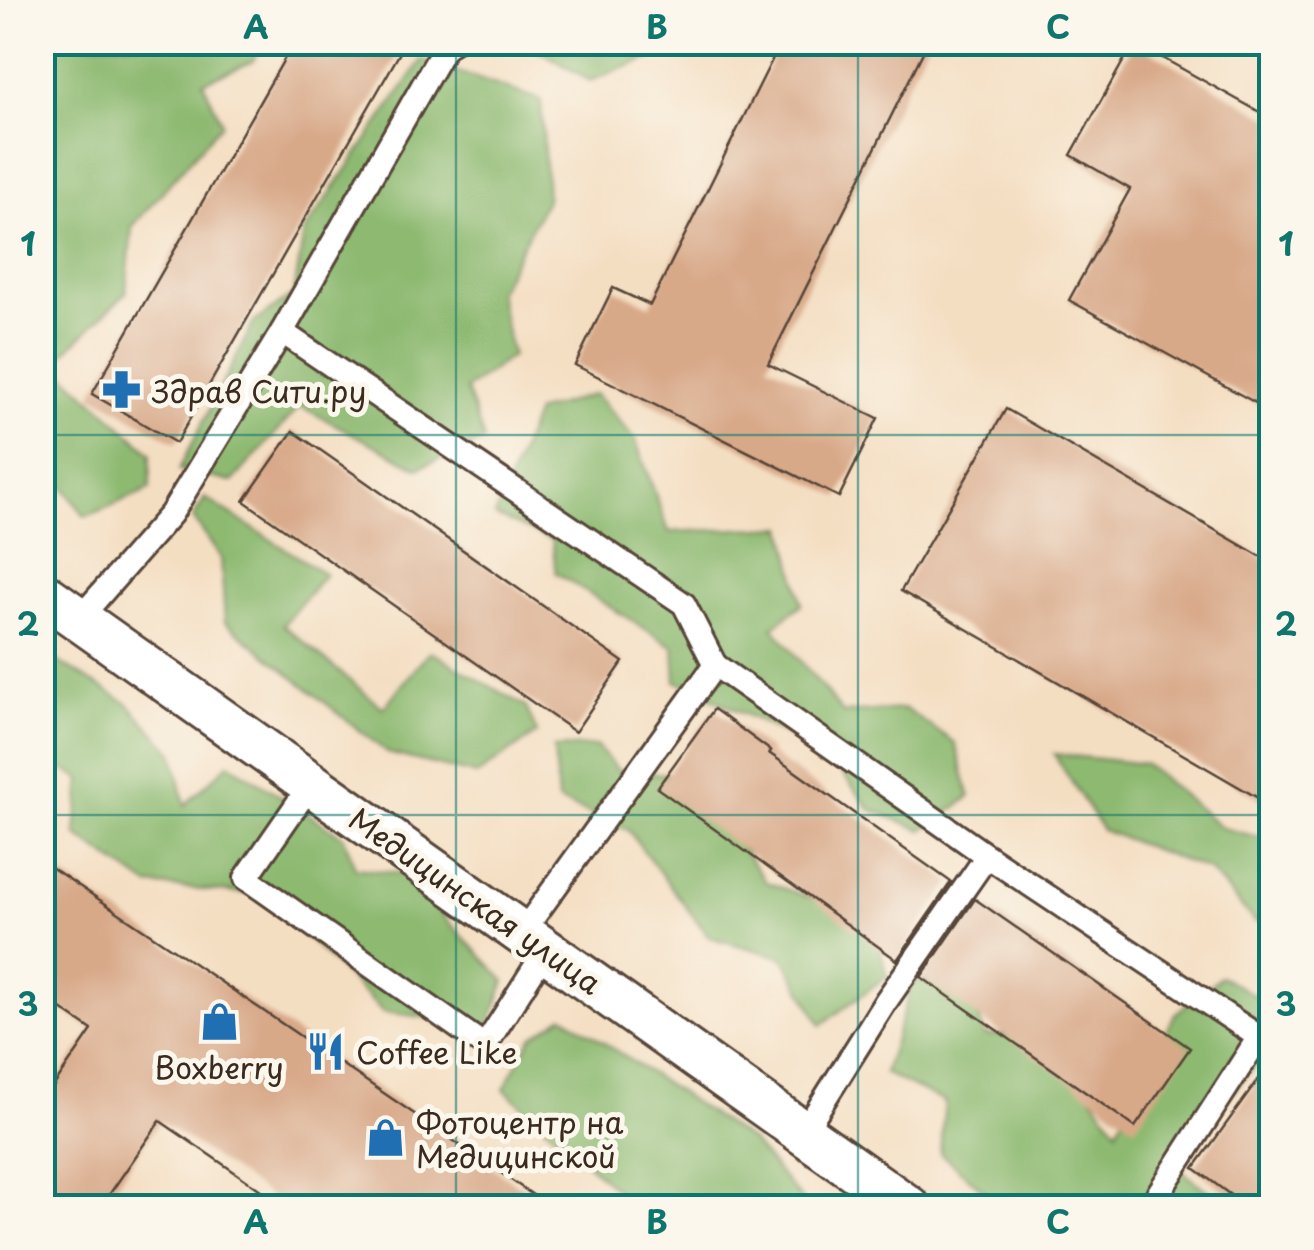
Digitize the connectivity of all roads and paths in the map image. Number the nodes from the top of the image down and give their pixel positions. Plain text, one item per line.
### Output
1 (454, 42) edge
2 (282, 332) junction
3 (42, 593) edge
4 (80, 620) junction
5 (715, 666) junction
6 (311, 784) junction
7 (987, 856) junction
8 (534, 942) junction
9 (1266, 1041) edge
10 (804, 1132) junction
11 (909, 1208) edge
12 (1148, 1208) edge

1 - 2 lane
2 - 4 lane
2 - 5 lane
3 - 4 street, Медицинская улица
4 - 6 street, Медицинская улица
5 - 7 lane
5 - 8 lane
6 - 8 street, Медицинская улица
6 - 8 lane
7 - 9 lane
7 - 10 lane
8 - 10 street, Медицинская улица
9 - 12 lane
10 - 11 street, Медицинская улица

